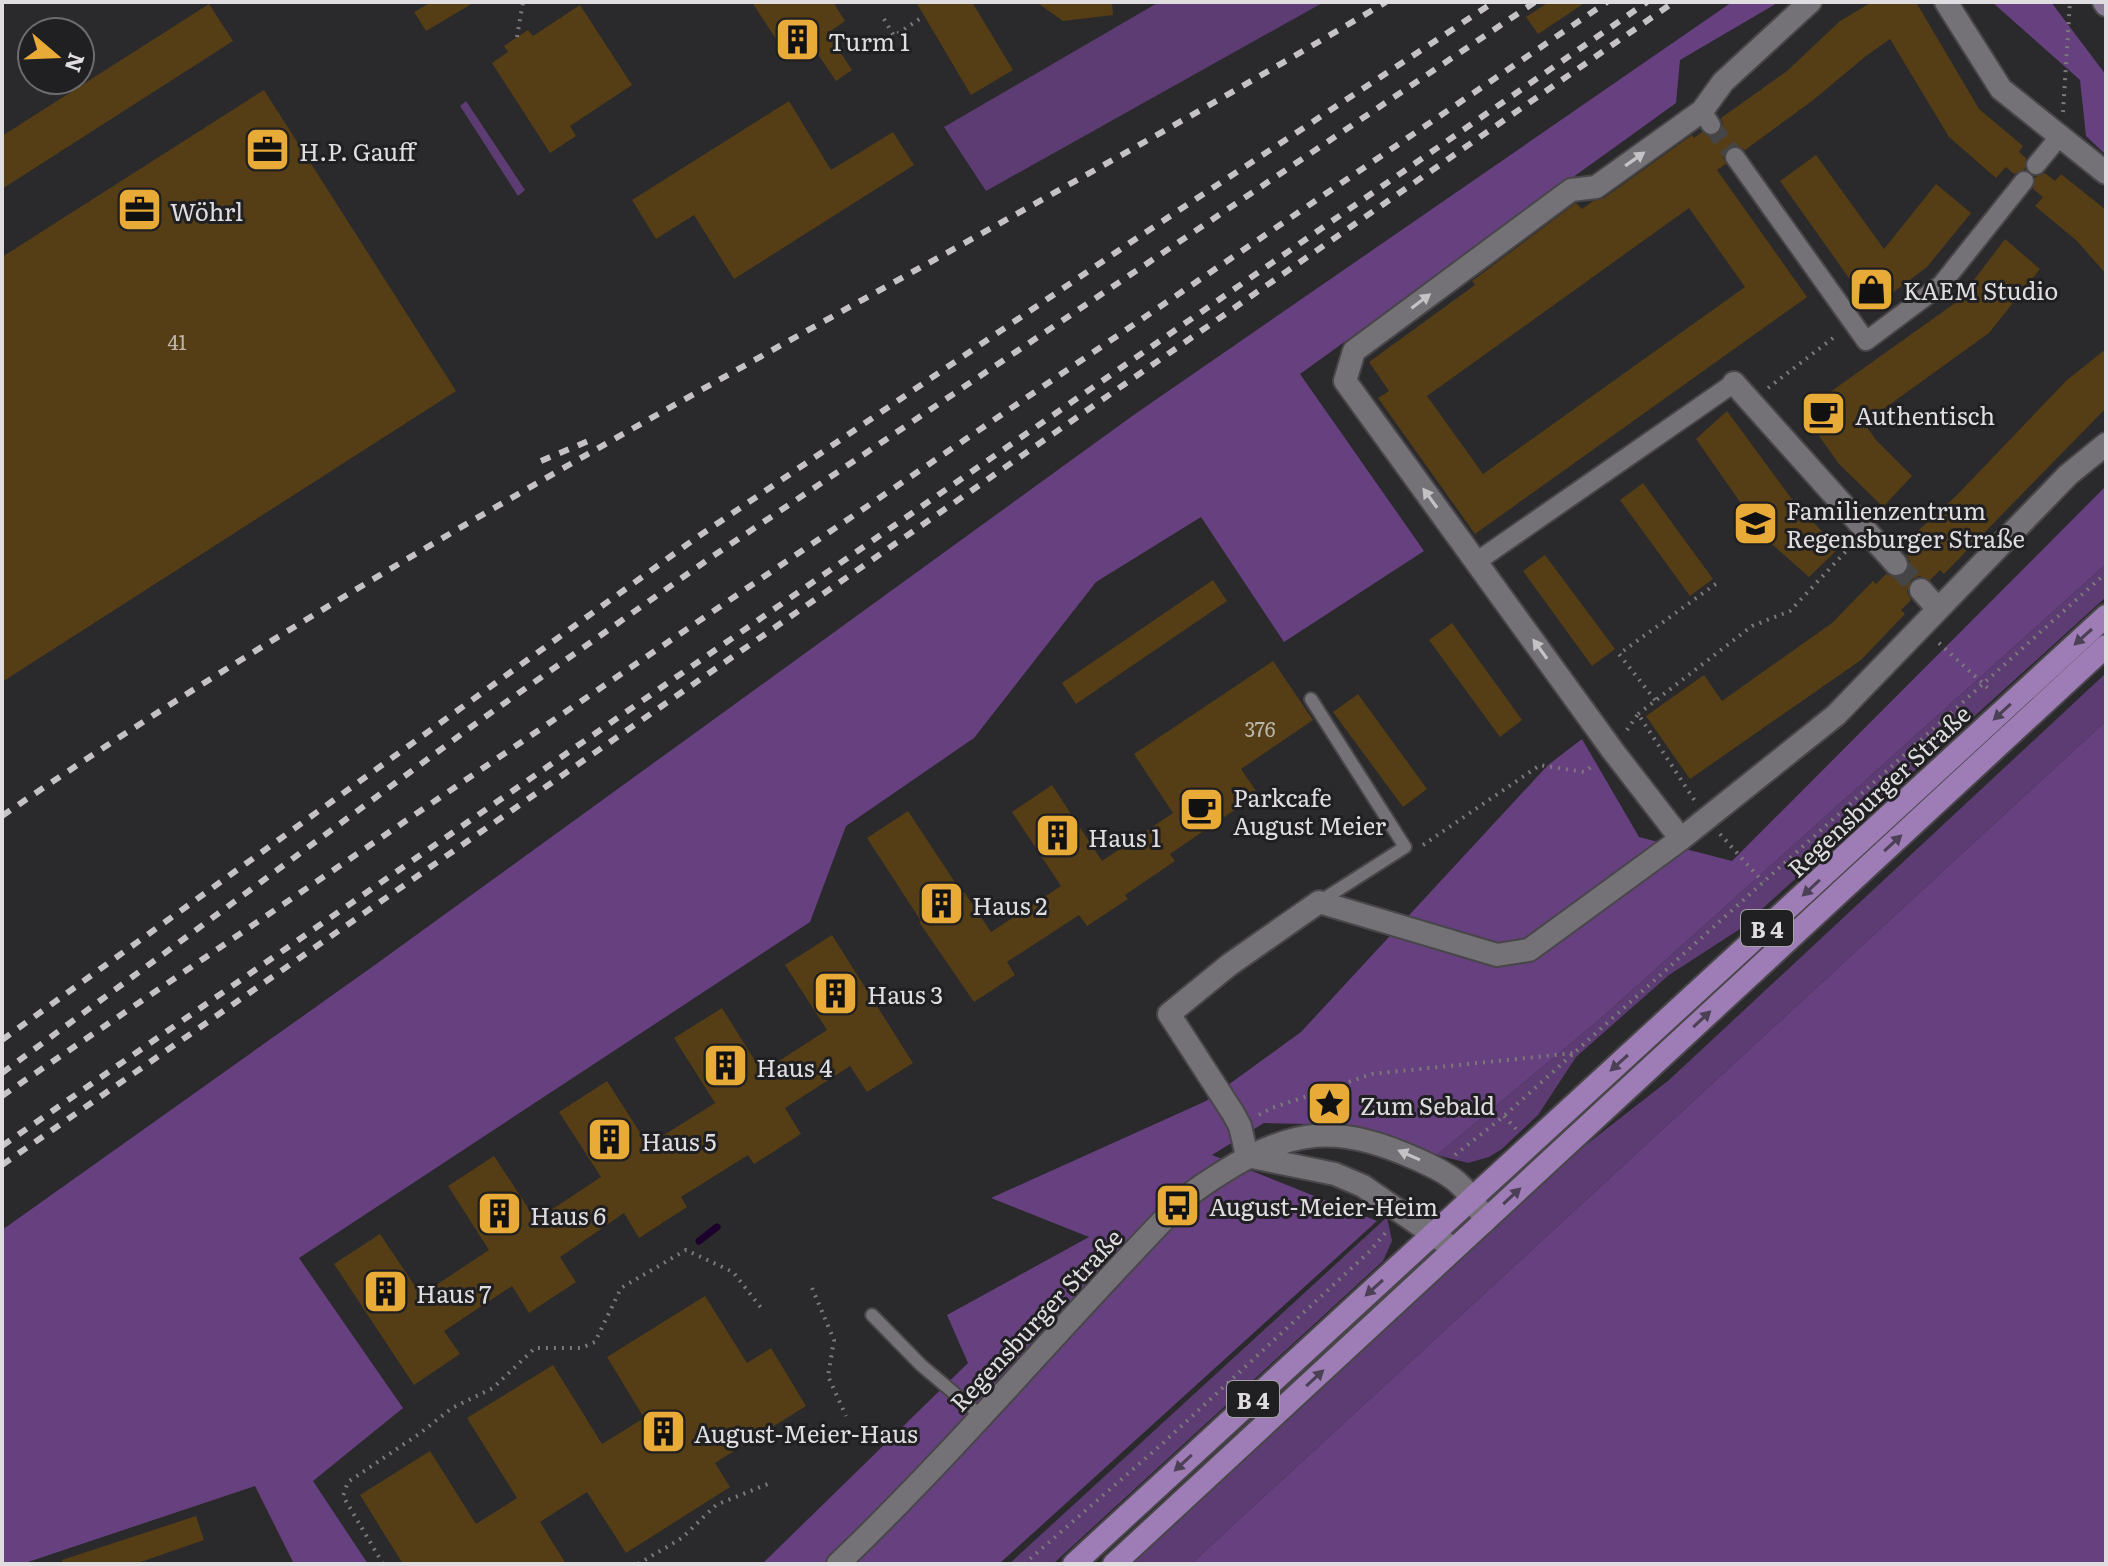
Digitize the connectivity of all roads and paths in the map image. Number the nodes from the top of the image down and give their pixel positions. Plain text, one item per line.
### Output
1 (523, 2) edge
2 (1810, 2) edge
3 (1946, 2) edge
4 (2070, 2) edge
5 (924, 16) dead end
6 (884, 19) dead end
7 (517, 37) dead end
8 (2066, 97) dead end
9 (2059, 137) junction
10 (1735, 157) tunnel mouth
11 (2036, 165) dead end
12 (2106, 173) edge
13 (2024, 181) dead end
14 (1852, 324) junction
15 (1734, 383) joint
16 (1750, 401) junction
17 (2106, 444) edge
18 (1865, 531) junction
19 (1476, 562) junction
20 (1896, 564) tunnel mouth
21 (2106, 573) edge
22 (1717, 583) dead end
23 (1921, 590) tunnel mouth
24 (1930, 616) junction
25 (2106, 616) edge
26 (2106, 646) edge
27 (2106, 652) edge
28 (2085, 665) junction
29 (1984, 683) junction
30 (1311, 699) dead end
31 (1655, 700) junction
32 (2006, 707) junction
33 (1638, 714) junction
34 (1613, 751) junction
35 (1708, 820) junction
36 (1681, 839) junction
37 (1405, 847) junction
38 (1763, 882) junction
39 (1319, 902) junction
40 (1574, 1052) junction
41 (1240, 1126) junction
42 (1247, 1156) junction
43 (1439, 1169) junction
44 (1473, 1197) junction
45 (1402, 1212) junction
46 (1485, 1221) junction
47 (1432, 1235) junction
48 (1455, 1249) junction
49 (812, 1288) dead end
50 (762, 1309) dead end
51 (872, 1315) dead end
52 (846, 1416) dead end
53 (981, 1416) junction
54 (770, 1483) dead end
55 (383, 1564) edge
56 (638, 1564) edge
57 (838, 1564) edge
58 (1024, 1564) edge
59 (1074, 1564) edge
60 (1114, 1564) edge

1 - 7 path
19 -> 2 street
3 - 9 street
4 - 8 path
5 - 6 path
9 - 11 street
9 - 12 street
10 - 14 street
13 - 14 street
14 - 16 path
15 - 16 street
15 - 19 street
16 - 18 street
17 - 24 street
18 - 20 street
18 - 31 path
34 -> 19 street
21 - 29 path
22 - 31 path
23 - 24 street
24 - 29 path
24 - 35 street
25 -> 32 main road, Regensburger Straße / B 4
26 - 28 main road, B 4
27 - 28 lane
46 -> 28 main road, B 4
29 - 32 path
29 - 38 path
30 - 37 lane
31 - 33 path
32 -> 44 main road, Regensburger Straße / B 4
33 - 34 path
33 - 35 path
34 - 36 street
34 - 37 path
35 - 36 street
35 - 38 path
36 - 39 street
37 - 39 lane
38 - 40 path
39 - 41 street
40 - 41 path
40 - 43 path
41 - 42 street
43 -> 42 street, Regensburger Straße
42 - 45 street
42 - 53 street, Regensburger Straße
43 - 44 street, Regensburger Straße
44 - 46 street, Regensburger Straße
44 - 47 main road, Regensburger Straße / B 4
45 - 47 street
45 - 58 path
46 - 48 main road, B 4
47 - 48 street
47 -> 59 main road, Regensburger Straße / B 4
60 -> 48 main road, B 4
49 - 52 path
50 - 55 path
51 - 53 lane
53 - 57 street, Regensburger Straße
54 - 56 path

